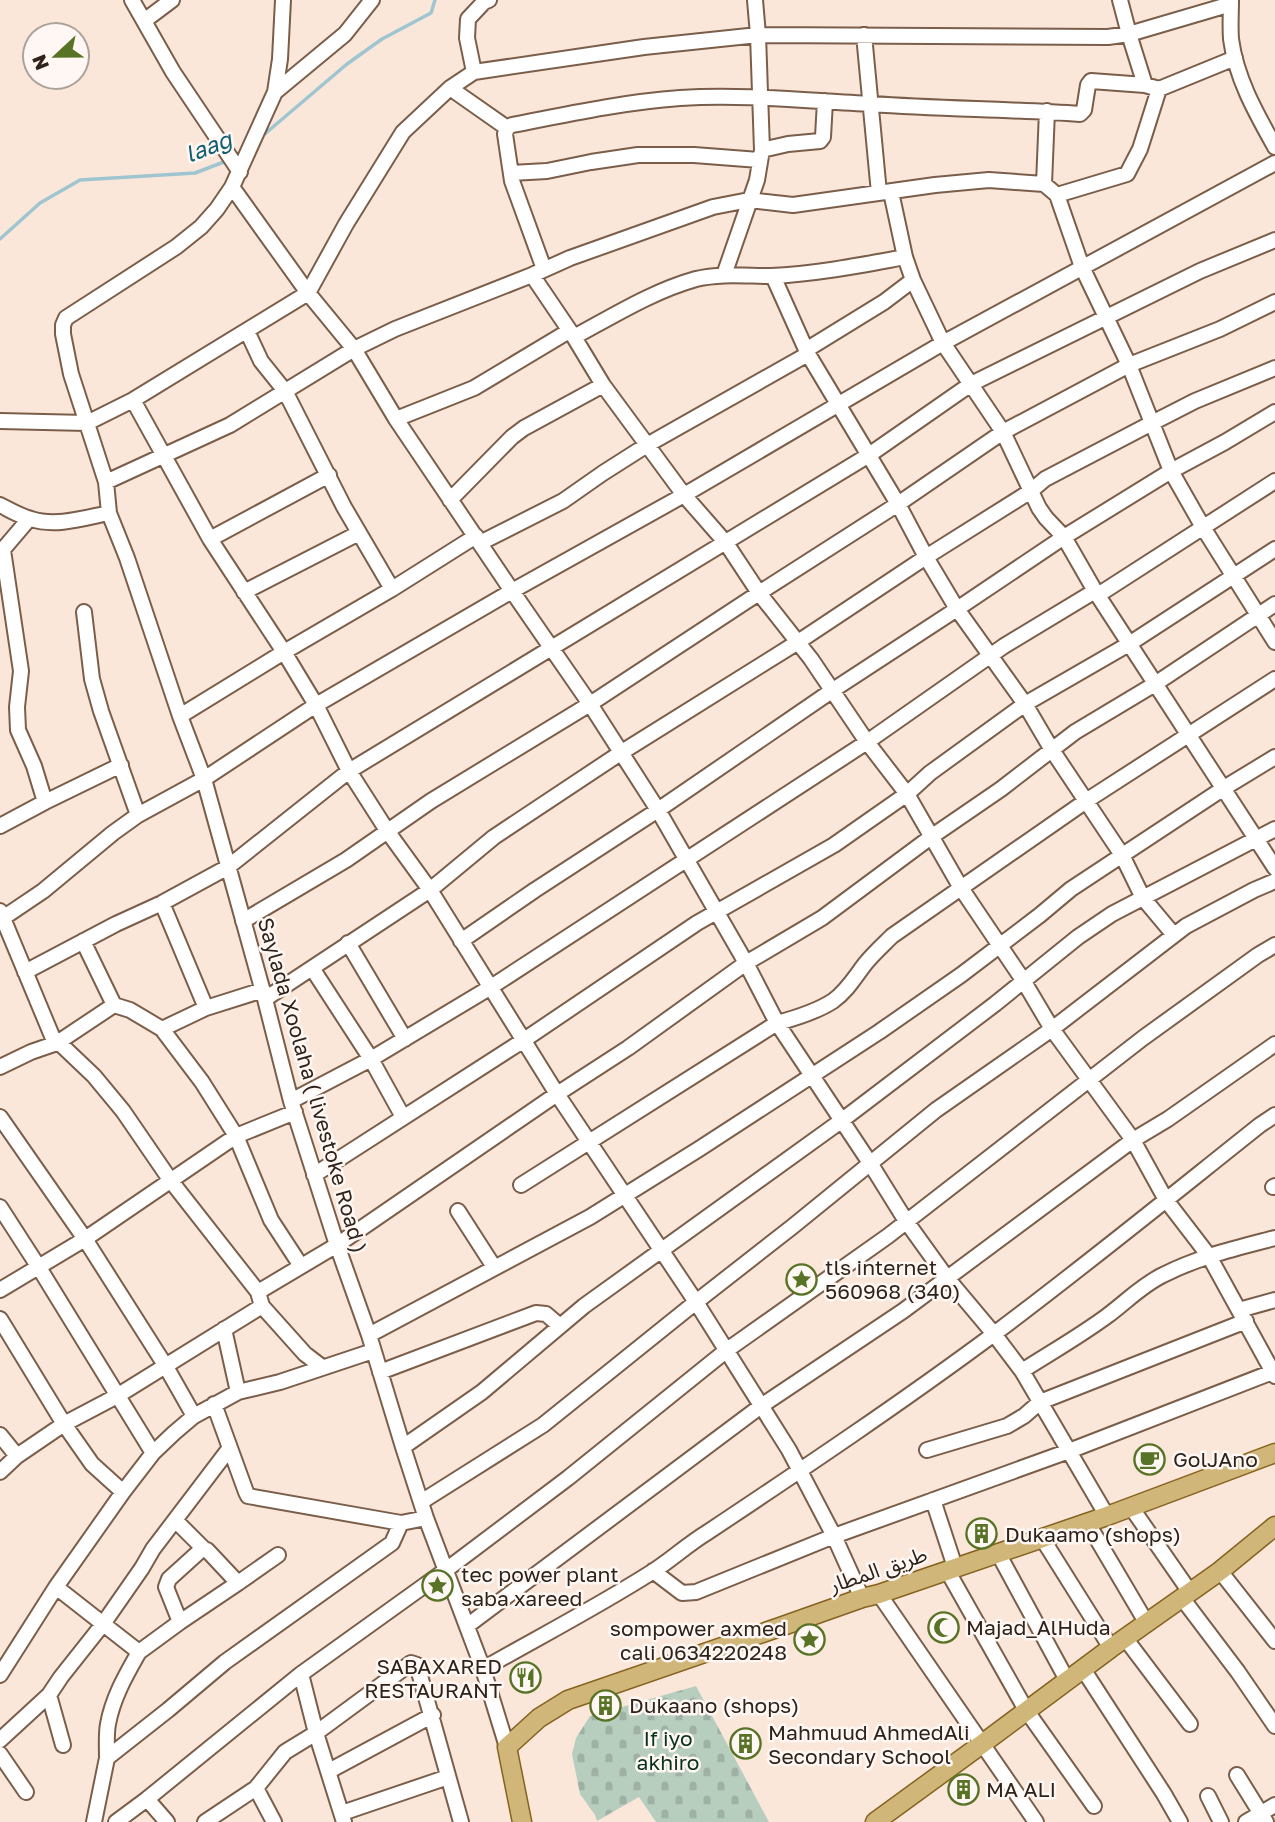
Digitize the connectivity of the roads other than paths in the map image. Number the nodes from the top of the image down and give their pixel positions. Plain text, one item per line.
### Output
1 (132, 0) edge
2 (172, 0) edge
3 (283, 0) edge
4 (372, 0) edge
5 (489, 0) edge
6 (755, 0) edge
7 (1120, 0) edge
8 (1231, 2) edge
9 (144, 21) junction
10 (1129, 34) junction
11 (758, 35) junction
12 (864, 35) junction
13 (1235, 58) junction
14 (474, 72) junction
15 (1152, 87) junction
16 (450, 88) junction
17 (275, 92) junction
18 (759, 97) junction
19 (825, 101) junction
20 (871, 104) junction
21 (1047, 111) junction
22 (508, 128) junction
23 (1275, 147) edge
24 (761, 155) junction
25 (1275, 163) edge
26 (240, 172) junction
27 (511, 173) junction
28 (1044, 184) junction
29 (232, 187) junction
30 (885, 192) junction
31 (1057, 195) junction
32 (749, 200) junction
33 (1275, 240) edge
34 (905, 257) junction
35 (1082, 267) junction
36 (538, 272) junction
37 (724, 275) junction
38 (773, 276) junction
39 (914, 279) junction
40 (308, 293) junction
41 (1275, 302) edge
42 (1106, 316) junction
43 (247, 331) junction
44 (572, 334) junction
45 (943, 343) junction
46 (355, 349) junction
47 (807, 352) junction
48 (1129, 365) junction
49 (1275, 368) edge
50 (971, 384) junction
51 (603, 385) junction
52 (285, 391) junction
53 (133, 400) junction
54 (838, 404) junction
55 (1275, 412) edge
56 (396, 419) junction
57 (0, 421) edge
58 (87, 423) junction
59 (1152, 423) junction
60 (1003, 432) junction
61 (647, 445) junction
62 (869, 455) junction
63 (164, 456) junction
64 (1171, 471) junction
65 (329, 475) junction
66 (1275, 481) edge
67 (106, 482) junction
68 (1031, 491) junction
69 (684, 495) junction
70 (450, 500) junction
71 (898, 504) junction
72 (0, 505) edge
73 (109, 513) junction
74 (29, 519) junction
75 (1204, 529) junction
76 (359, 533) junction
77 (1064, 537) junction
78 (210, 539) junction
79 (478, 540) junction
80 (726, 543) junction
81 (1275, 549) edge
82 (2, 551) edge
83 (926, 557) junction
84 (1234, 574) junction
85 (392, 589) junction
86 (244, 592) junction
87 (512, 592) junction
88 (760, 593) junction
89 (1097, 593) junction
90 (1275, 604) edge
91 (957, 609) junction
92 (84, 612) dead end
93 (1258, 615) junction
94 (798, 642) junction
95 (1275, 642) edge
96 (1129, 643) junction
97 (552, 648) junction
98 (284, 652) junction
99 (991, 655) junction
100 (1275, 679) edge
101 (1155, 684) junction
102 (833, 690) junction
103 (590, 704) junction
104 (1025, 704) junction
105 (316, 705) junction
106 (180, 716) junction
107 (1189, 734) junction
108 (867, 741) junction
109 (1052, 750) junction
110 (622, 752) junction
111 (1275, 757) edge
112 (121, 765) junction
113 (349, 771) junction
114 (204, 779) junction
115 (1224, 788) junction
116 (907, 794) junction
117 (44, 802) junction
118 (1086, 802) junction
119 (658, 810) junction
120 (138, 815) junction
121 (0, 826) edge
122 (1275, 829) edge
123 (388, 832) junction
124 (931, 837) junction
125 (1257, 839) junction
126 (1122, 855) junction
127 (686, 859) junction
128 (228, 867) junction
129 (1275, 868) edge
130 (1275, 881) edge
131 (961, 888) junction
132 (429, 890) junction
133 (1143, 898) junction
134 (162, 903) junction
135 (716, 913) junction
136 (2, 914) edge
137 (243, 921) junction
138 (1174, 935) junction
139 (83, 941) junction
140 (461, 941) junction
141 (348, 943) junction
142 (1275, 945) edge
143 (1000, 946) junction
144 (746, 963) junction
145 (312, 968) junction
146 (25, 972) junction
147 (1023, 980) junction
148 (491, 986) junction
149 (264, 995) junction
150 (114, 1005) junction
151 (206, 1008) junction
152 (777, 1023) junction
153 (162, 1029) junction
154 (1052, 1029) junction
155 (405, 1039) junction
156 (524, 1040) junction
157 (57, 1042) junction
158 (1275, 1044) edge
159 (371, 1059) junction
160 (0, 1067) edge
161 (812, 1076) junction
162 (1089, 1080) junction
163 (557, 1094) junction
164 (293, 1106) junction
165 (1275, 1115) edge
166 (0, 1117) edge
167 (403, 1117) junction
168 (841, 1121) junction
169 (236, 1136) junction
170 (1133, 1140) junction
171 (589, 1142) junction
172 (870, 1163) junction
173 (314, 1175) junction
174 (171, 1181) junction
175 (521, 1185) dead end
176 (625, 1195) junction
177 (1166, 1200) junction
178 (0, 1207) edge
179 (458, 1211) dead end
180 (906, 1221) junction
181 (85, 1238) junction
182 (1275, 1238) edge
183 (337, 1245) junction
184 (661, 1251) junction
185 (1209, 1256) junction
186 (38, 1266) junction
187 (301, 1266) junction
188 (494, 1267) junction
189 (947, 1278) junction
190 (0, 1290) edge
191 (260, 1299) junction
192 (1275, 1300) edge
193 (696, 1301) junction
194 (1242, 1316) junction
195 (0, 1319) edge
196 (560, 1326) junction
197 (224, 1329) junction
198 (994, 1334) junction
199 (369, 1335) junction
200 (727, 1350) junction
201 (373, 1351) junction
202 (165, 1365) junction
203 (322, 1367) junction
204 (1022, 1371) junction
205 (380, 1372) junction
206 (1274, 1373) edge
207 (238, 1392) junction
208 (117, 1396) junction
209 (1040, 1402) junction
210 (214, 1404) junction
211 (761, 1406) junction
212 (194, 1416) junction
213 (64, 1424) junction
214 (0, 1435) edge
215 (403, 1447) junction
216 (229, 1449) junction
217 (927, 1450) dead end
218 (1069, 1451) junction
219 (153, 1453) junction
220 (1275, 1453) edge
221 (16, 1456) junction
222 (800, 1470) junction
223 (0, 1472) edge
224 (123, 1492) junction
225 (933, 1500) junction
226 (421, 1502) junction
227 (1131, 1507) junction
228 (1107, 1516) junction
229 (426, 1518) junction
230 (175, 1520) junction
231 (1087, 1522) junction
232 (401, 1523) junction
233 (1275, 1528) edge
234 (834, 1536) junction
235 (1042, 1538) junction
236 (204, 1549) junction
237 (998, 1553) junction
238 (278, 1555) dead end
239 (951, 1569) junction
240 (446, 1570) junction
241 (653, 1571) junction
242 (1220, 1571) junction
243 (237, 1583) junction
244 (56, 1587) junction
245 (1186, 1595) junction
246 (870, 1596) junction
247 (180, 1622) junction
248 (1146, 1622) junction
249 (103, 1624) junction
250 (467, 1626) junction
251 (1275, 1641) edge
252 (1118, 1643) junction
253 (139, 1652) junction
254 (482, 1669) junction
255 (1083, 1669) junction
256 (301, 1674) junction
257 (0, 1675) edge
258 (1067, 1680) junction
259 (49, 1695) junction
260 (1027, 1710) junction
261 (433, 1715) junction
262 (1189, 1724) dead end
263 (1275, 1726) edge
264 (316, 1733) junction
265 (0, 1740) edge
266 (982, 1744) junction
267 (63, 1745) dead end
268 (508, 1747) junction
269 (0, 1754) edge
270 (107, 1758) junction
271 (329, 1771) junction
272 (1237, 1775) dead end
273 (448, 1777) junction
274 (256, 1788) junction
275 (26, 1792) dead end
276 (1208, 1796) dead end
277 (147, 1799) junction
278 (1275, 1805) edge
279 (1094, 1806) dead end
280 (343, 1818) edge
281 (1263, 1818) edge
282 (94, 1822) edge
283 (116, 1822) edge
284 (167, 1822) edge
285 (205, 1822) edge
286 (274, 1822) edge
287 (461, 1822) edge
288 (522, 1822) edge
289 (875, 1822) edge
290 (1035, 1822) edge
291 (1180, 1822) edge
292 (1221, 1822) edge
293 (1246, 1822) edge

1 - 9 street
2 - 9 street
3 - 17 street
4 - 17 street
5 - 14 street
6 - 11 street
7 - 10 street
8 - 10 street
8 - 13 street
9 - 26 street
10 - 12 street
10 - 15 street
11 - 12 street
11 - 14 street
11 - 18 street
12 - 20 street
13 - 15 street
13 - 23 street
14 - 16 street
15 - 21 street
15 - 31 street
16 - 22 street
16 - 40 street
17 - 26 street, Saylada Xoolaha ( livestoke Road )
18 - 19 street
18 - 22 street
18 - 24 street
19 - 20 street
19 - 24 street
20 - 21 street
20 - 30 street
21 - 28 street
22 - 27 street
24 - 27 street
24 - 32 street
25 - 35 street
26 - 29 street, Saylada Xoolaha ( livestoke Road )
27 - 36 street
28 - 30 street
28 - 31 street
29 - 40 street
29 - 58 street, Saylada Xoolaha ( livestoke Road )
30 - 32 street
30 - 34 street
31 - 35 street
32 - 36 street
32 - 37 street
33 - 42 street
34 - 38 street
34 - 39 street
35 - 42 street
35 - 45 street
36 - 44 street
36 - 46 street
37 - 38 street
37 - 44 street
38 - 47 street
39 - 45 street
39 - 47 street
40 - 43 street
40 - 46 street
41 - 48 street
42 - 48 street
42 - 50 street
43 - 52 street
43 - 53 street
44 - 51 street
44 - 56 street
45 - 50 street
45 - 54 street
46 - 52 street
46 - 56 street
47 - 54 street
47 - 61 street
48 - 59 street
48 - 60 street
49 - 59 street
50 - 60 street
50 - 62 street
51 - 61 street
51 - 70 street
52 - 63 street
52 - 65 street
53 - 58 street
53 - 63 street
54 - 62 street
54 - 69 street
55 - 64 street
56 - 70 street
57 - 58 street
58 - 67 street, Saylada Xoolaha ( livestoke Road )
59 - 64 street
59 - 68 street
60 - 68 street
60 - 71 street
61 - 69 street
61 - 79 street
62 - 71 street
62 - 80 street
63 - 67 street
63 - 78 street
64 - 75 street
64 - 77 street
65 - 76 street
65 - 78 street
66 - 75 street
67 - 73 street, Saylada Xoolaha ( livestoke Road )
68 - 77 street
68 - 83 street
69 - 80 street
69 - 87 street
70 - 79 street
71 - 83 street
71 - 88 street
72 - 74 street
73 - 74 street
73 - 106 street, Saylada Xoolaha ( livestoke Road )
74 - 82 street
75 - 84 street
75 - 89 street
76 - 85 street
76 - 86 street
77 - 89 street
77 - 91 street
78 - 86 street
79 - 85 street
79 - 87 street
80 - 88 street
80 - 97 street
81 - 84 street
82 - 117 street
83 - 91 street
83 - 94 street
84 - 93 street
84 - 96 street
85 - 98 street
86 - 98 street
87 - 97 street
87 - 105 street
88 - 94 street
88 - 103 street
89 - 96 street
89 - 99 street
90 - 93 street
91 - 99 street
91 - 102 street
92 - 112 street
93 - 95 street
93 - 101 street
94 - 102 street
94 - 110 street
96 - 101 street
96 - 104 street
97 - 103 street
97 - 113 street
98 - 105 street
98 - 106 street
99 - 104 street
99 - 108 street
100 - 107 street
101 - 107 street
101 - 109 street
102 - 108 street
102 - 119 street
103 - 110 street
103 - 123 street
104 - 109 street
104 - 116 street
105 - 113 street
105 - 114 street
106 - 114 street, Saylada Xoolaha ( livestoke Road )
107 - 115 street
107 - 118 street
108 - 116 street
108 - 127 street
109 - 118 street
109 - 124 street
110 - 119 street
110 - 132 street
111 - 115 street
112 - 117 street
112 - 120 street
113 - 123 street
113 - 128 street
114 - 120 street
114 - 128 street, Saylada Xoolaha ( livestoke Road )
115 - 125 street
115 - 126 street
116 - 124 street
116 - 135 street
117 - 121 street
118 - 126 street
118 - 131 street
119 - 127 street
119 - 140 street
120 - 136 street
122 - 125 street
123 - 132 street
123 - 137 street
124 - 131 street
124 - 144 street
125 - 129 street
125 - 133 street
126 - 133 street
126 - 143 street
127 - 135 street
127 - 148 street
128 - 134 street
128 - 137 street, Saylada Xoolaha ( livestoke Road )
130 - 138 street
131 - 143 street
131 - 152 street
132 - 140 street
132 - 141 street
133 - 138 street
133 - 147 street
134 - 139 street
134 - 151 street
135 - 144 street
135 - 156 street
136 - 146 street
137 - 149 street, Saylada Xoolaha ( livestoke Road )
138 - 154 street
139 - 146 street
139 - 150 street
140 - 148 street
141 - 145 street
141 - 155 street
142 - 162 street
143 - 147 street
143 - 161 street
144 - 152 street
144 - 163 street
145 - 149 street
145 - 159 street
146 - 157 street
147 - 154 street
147 - 168 street
148 - 155 street
148 - 156 street
149 - 151 street
149 - 164 street, Saylada Xoolaha ( livestoke Road )
150 - 153 street
150 - 157 street
151 - 153 street
152 - 161 street
152 - 171 street
153 - 169 street
154 - 162 street
154 - 172 street
155 - 159 street
156 - 163 street
156 - 167 street
157 - 160 street
157 - 174 street
158 - 170 street
159 - 164 street
159 - 167 street
161 - 168 street
161 - 176 street
162 - 170 street
162 - 180 street
163 - 171 street
163 - 183 street
164 - 169 street
164 - 173 street, Saylada Xoolaha ( livestoke Road )
165 - 177 street
166 - 181 street
167 - 173 street
168 - 172 street
168 - 184 street
169 - 174 street
169 - 187 street
170 - 177 street
170 - 189 street
171 - 175 street
171 - 176 street
172 - 180 street
172 - 193 street
173 - 183 street, Saylada Xoolaha ( livestoke Road )
174 - 181 street
174 - 191 street
176 - 184 street
176 - 188 street
177 - 185 street
177 - 198 street
178 - 186 street
179 - 188 street
180 - 189 street
180 - 200 street
181 - 186 street
181 - 202 street
182 - 185 street
183 - 187 street
183 - 199 street, Saylada Xoolaha ( livestoke Road )
184 - 193 street
184 - 196 street
185 - 194 street
185 - 204 street
186 - 190 street
186 - 208 street
187 - 191 street
188 - 199 street
189 - 198 street
189 - 211 street
191 - 197 street
191 - 203 street
192 - 194 street
193 - 200 street
193 - 226 street
194 - 206 street
194 - 209 street
195 - 213 street
196 - 205 street
196 - 215 street
197 - 202 street
197 - 207 street
198 - 204 street
198 - 222 street
199 - 201 street, Saylada Xoolaha ( livestoke Road )
200 - 211 street
200 - 240 street
201 - 203 street
201 - 205 street, Saylada Xoolaha ( livestoke Road )
202 - 208 street
202 - 212 street
203 - 207 street
204 - 209 street
205 - 215 street, Saylada Xoolaha ( livestoke Road )
206 - 218 street
207 - 210 street
208 - 213 street
208 - 219 street
209 - 217 street
209 - 218 street
210 - 212 street
210 - 216 street
211 - 222 street
211 - 250 street
212 - 219 street
213 - 221 street
213 - 224 street
214 - 221 street
215 - 226 street, Saylada Xoolaha ( livestoke Road )
216 - 230 street
216 - 232 street
218 - 225 street
218 - 228 street
219 - 224 street
220 - 227 main road, طريق المطار
221 - 223 street
222 - 234 street
222 - 241 street
224 - 244 street
225 - 234 street
225 - 239 street
226 - 229 street, Saylada Xoolaha ( livestoke Road )
227 - 228 main road, طريق المطار
227 - 245 street
228 - 231 main road, طريق المطار
229 - 232 street
229 - 240 street, Saylada Xoolaha ( livestoke Road )
230 - 236 street
230 - 249 street
231 - 235 main road, طريق المطار
231 - 248 street
232 - 270 street
233 - 242 main road
234 - 241 street
234 - 246 street
235 - 237 main road, طريق المطار
235 - 252 street
236 - 243 street
236 - 247 street
237 - 239 main road, طريق المطار
237 - 258 street
238 - 243 street
239 - 246 main road, طريق المطار
239 - 260 street
240 - 250 street, Saylada Xoolaha ( livestoke Road )
240 - 256 street
241 - 254 street
242 - 245 main road
242 - 251 street
243 - 247 street
244 - 249 street
244 - 257 street
245 - 248 main road
245 - 263 street
246 - 266 street
246 - 268 main road, طريق المطار
247 - 253 street
248 - 252 main road
249 - 253 street
249 - 259 street
250 - 254 street, Saylada Xoolaha ( livestoke Road )
252 - 255 main road
252 - 262 street
253 - 270 street
254 - 268 street, Saylada Xoolaha ( livestoke Road )
255 - 258 main road
255 - 291 street
256 - 264 street
256 - 277 street
258 - 260 main road
259 - 265 street
259 - 267 street
260 - 266 main road
260 - 279 street
261 - 264 street
261 - 271 street
261 - 273 street
264 - 271 street
264 - 274 street
266 - 289 main road
266 - 290 street
268 - 288 main road
269 - 275 street
270 - 282 street
271 - 280 street
272 - 281 street
273 - 280 street
273 - 287 street
274 - 285 street
274 - 286 street
276 - 292 street
277 - 283 street
277 - 284 street
278 - 281 street
281 - 293 street

